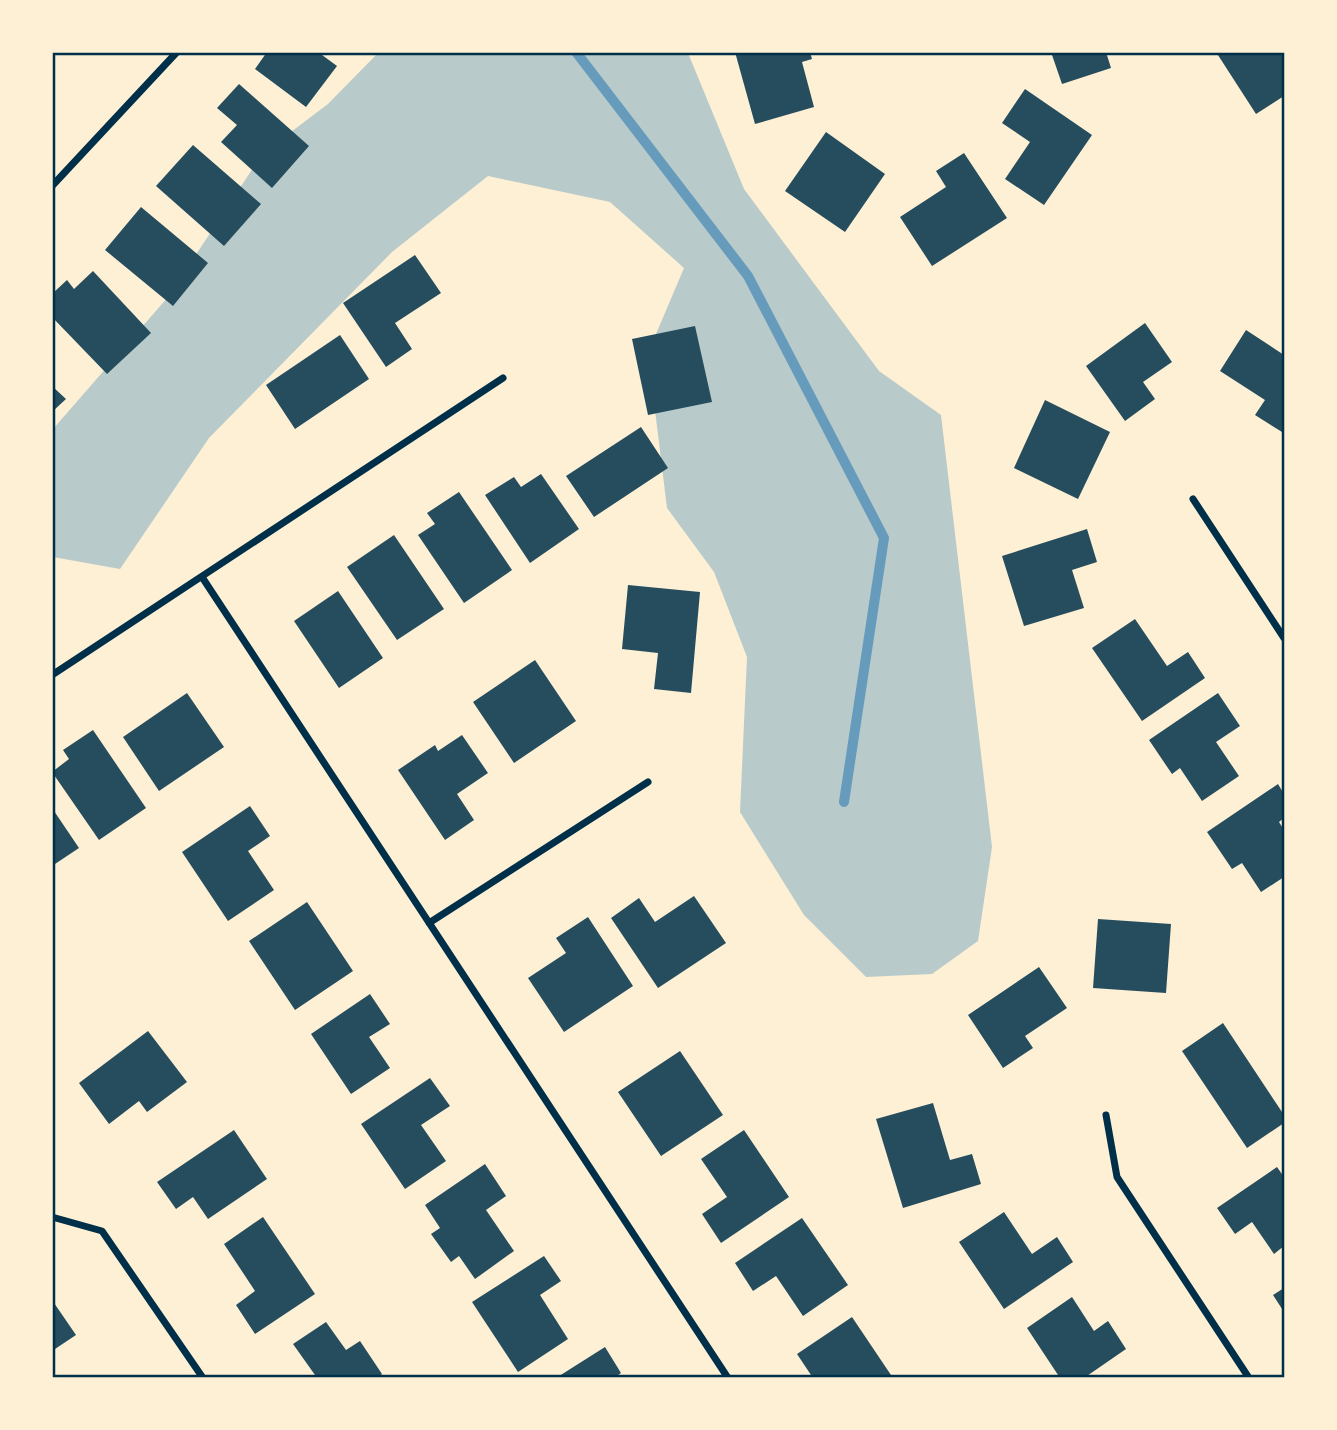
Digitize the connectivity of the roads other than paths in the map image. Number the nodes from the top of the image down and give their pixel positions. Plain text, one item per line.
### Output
1 (177, 52) edge
2 (52, 186) edge
3 (503, 378) dead end
4 (1193, 499) dead end
5 (202, 577) junction
6 (1284, 638) edge
7 (52, 675) edge
8 (648, 782) dead end
9 (429, 923) junction
10 (1107, 1115) dead end
11 (52, 1217) edge
12 (203, 1377) edge
13 (728, 1377) edge
14 (1249, 1377) edge

1 - 2 street
3 - 5 street
4 - 6 street
5 - 7 street
5 - 9 street
8 - 9 street
9 - 13 street
10 - 14 street
11 - 12 street

